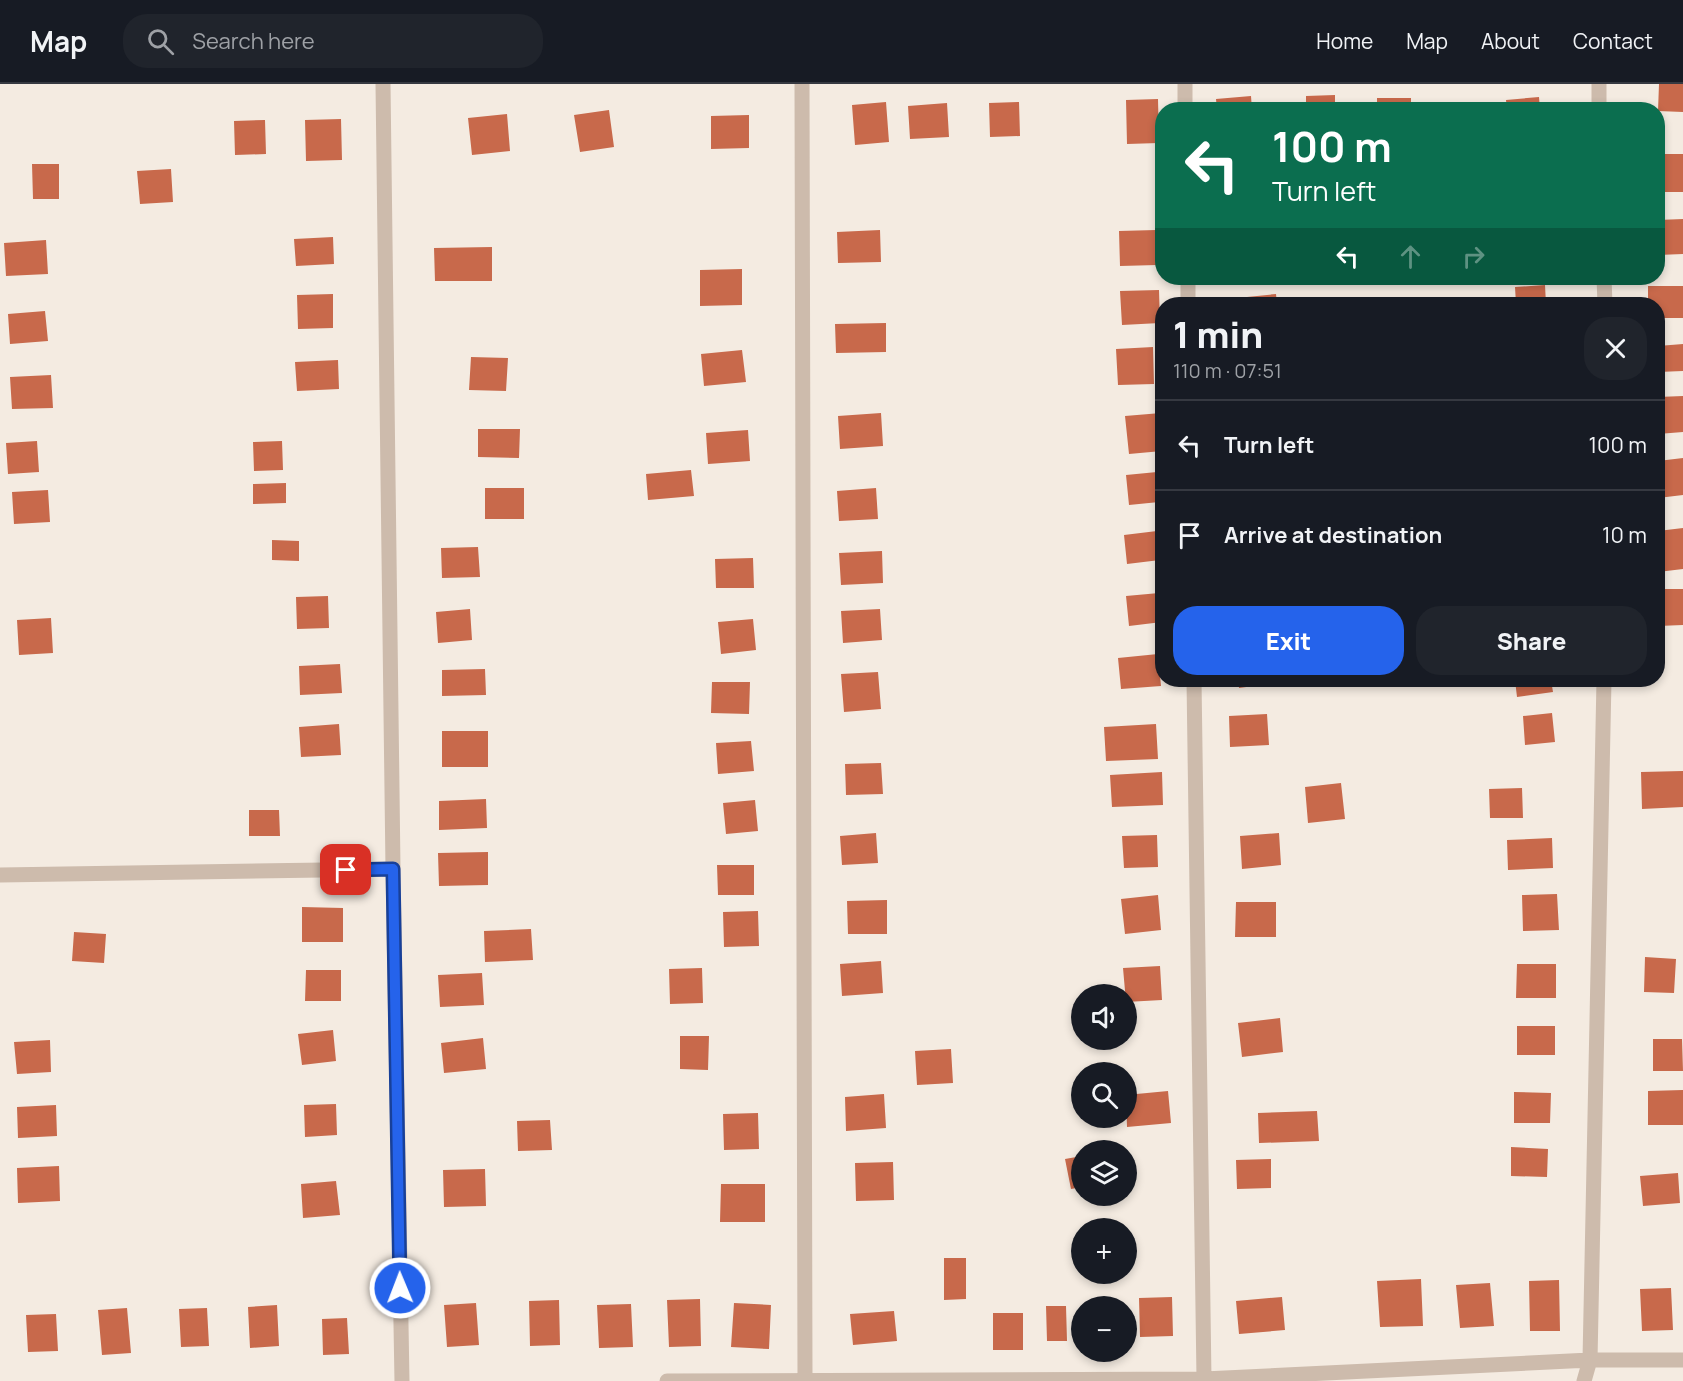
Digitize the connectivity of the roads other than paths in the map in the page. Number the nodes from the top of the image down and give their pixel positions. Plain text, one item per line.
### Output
1 (382, 84) edge
2 (802, 84) edge
3 (1185, 84) edge
4 (1599, 84) edge
5 (1185, 102) edge
6 (1599, 102) edge
7 (1194, 687) edge
8 (1604, 687) edge
9 (393, 869) junction
10 (0, 875) edge
11 (1590, 1360) junction
12 (1683, 1360) edge
13 (805, 1379) junction
14 (1204, 1379) junction
15 (402, 1381) edge
16 (667, 1381) edge
17 (1584, 1381) edge

1 - 9 street
2 - 13 street
3 - 5 street
4 - 6 street
7 - 14 street
8 - 11 street
9 - 10 street
9 - 15 street
11 - 12 street
11 - 14 street
11 - 17 street
13 - 14 street
13 - 16 street

